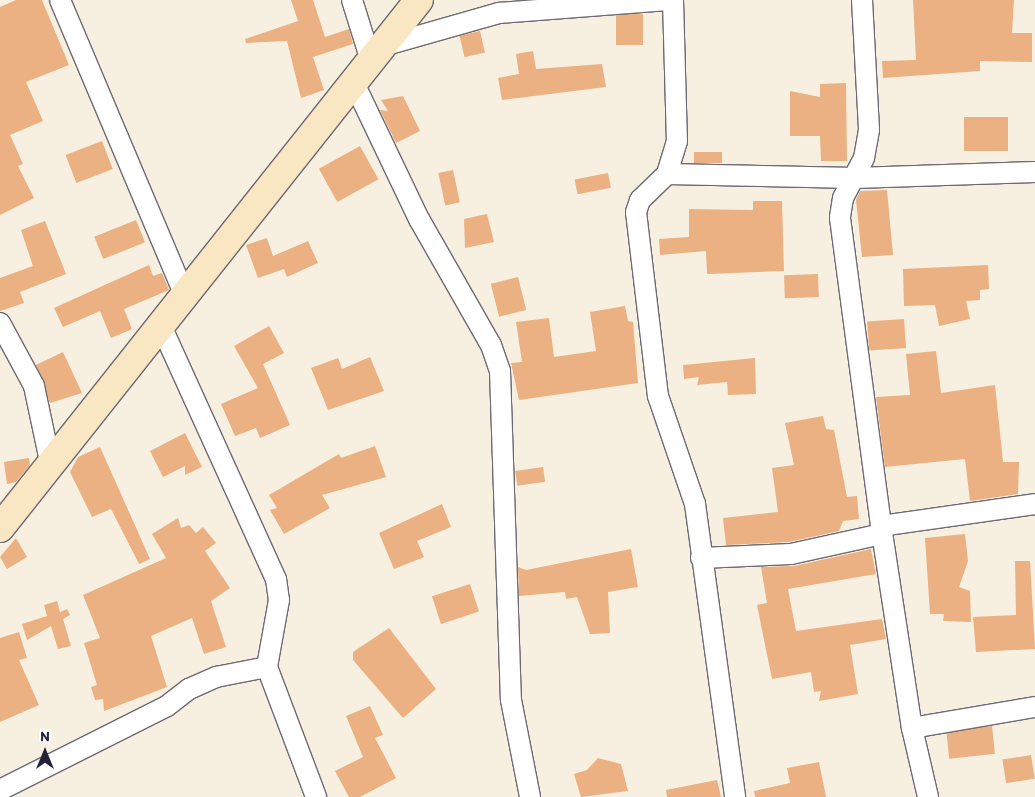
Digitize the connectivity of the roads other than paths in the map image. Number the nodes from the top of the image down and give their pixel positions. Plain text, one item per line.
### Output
1 (60, 0) edge
2 (352, 0) edge
3 (419, 0) edge
4 (667, 0) edge
5 (673, 0) edge
6 (862, 0) edge
7 (377, 54) junction
8 (354, 83) junction
9 (1035, 172) edge
10 (667, 174) junction
11 (855, 178) junction
12 (186, 299) junction
13 (0, 323) edge
14 (162, 328) junction
15 (51, 466) junction
16 (1035, 504) edge
17 (0, 528) edge
18 (882, 530) junction
19 (701, 558) junction
20 (267, 667) junction
21 (1035, 707) edge
22 (912, 728) junction
23 (0, 790) edge
24 (316, 797) edge
25 (530, 797) edge
26 (735, 797) edge
27 (928, 797) edge

1 - 12 street
2 - 7 street
3 - 7 street
4 - 7 street
5 - 10 street
6 - 11 street
7 - 8 street
8 - 12 street
8 - 25 street
9 - 11 street
10 - 11 street
10 - 19 street
11 - 18 street
12 - 14 street
13 - 15 street
14 - 15 street
14 - 20 street
15 - 17 street
16 - 18 street
18 - 19 street
18 - 22 street
19 - 26 street
20 - 23 street
20 - 24 street
21 - 22 street
22 - 27 street

